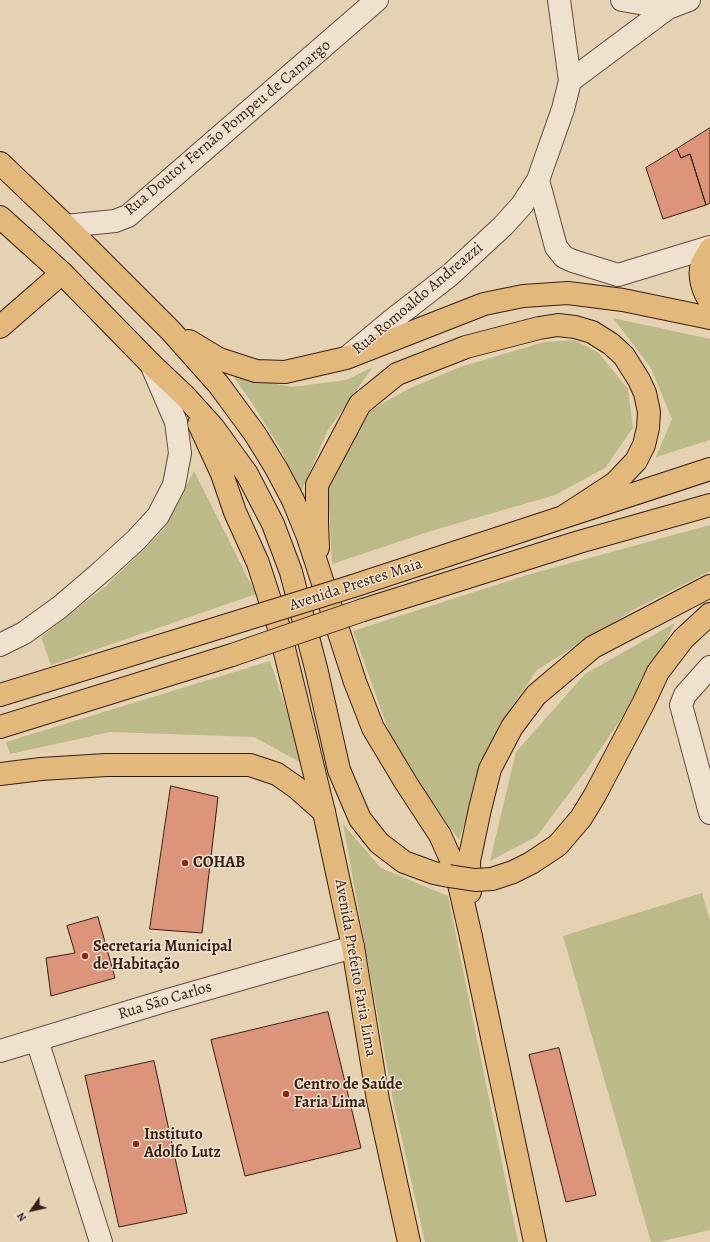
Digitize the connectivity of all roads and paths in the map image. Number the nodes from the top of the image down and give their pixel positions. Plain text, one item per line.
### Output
1 (377, 0) edge
2 (560, 0) edge
3 (622, 0) edge
4 (689, 0) edge
5 (668, 8) junction
6 (570, 81) junction
7 (0, 163) edge
8 (538, 180) junction
9 (0, 217) edge
10 (66, 226) junction
11 (710, 248) edge
12 (62, 273) junction
13 (710, 301) edge
14 (710, 318) edge
15 (0, 327) edge
16 (171, 331) junction
17 (346, 358) junction
18 (151, 364) junction
19 (185, 396) junction
20 (710, 469) edge
21 (710, 505) edge
22 (563, 517) junction
23 (320, 573) junction
24 (710, 586) edge
25 (710, 614) edge
26 (0, 645) edge
27 (710, 667) edge
28 (0, 681) edge
29 (44, 682) junction
30 (0, 695) edge
31 (0, 727) edge
32 (0, 774) edge
33 (709, 809) edge
34 (324, 812) junction
35 (471, 938) junction
36 (353, 947) junction
37 (37, 1040) junction
38 (0, 1052) edge
39 (101, 1242) edge
40 (410, 1242) edge
41 (534, 1242) edge

1 - 10 street, Rua Doutor Fernão Pompeu de Camargo
2 - 6 street
3 - 5 street
4 - 5 street
5 - 6 street
6 - 8 street, Rua Romoaldo Andreazzi
7 - 10 main road
8 - 11 street
8 - 17 street, Rua Romoaldo Andreazzi
9 - 12 main road
10 - 16 main road
11 - 13 main road
12 - 15 main road
12 - 18 main road
14 - 17 main road
16 - 17 main road
16 - 23 main road
18 - 19 main road
18 - 26 street
19 - 25 main road, bridge
19 - 34 main road, Avenida Prefeito Faria Lima
20 - 22 main road, Avenida Prestes Maia
21 - 31 main road, Avenida Prestes Maia, bridge
22 - 23 main road
22 - 29 main road, Avenida Prestes Maia, bridge
23 - 35 main road
24 - 35 main road
27 - 33 street
28 - 29 main road
29 - 30 main road, Avenida Prestes Maia
32 - 34 main road
34 - 36 main road, Avenida Prefeito Faria Lima
35 - 41 main road
36 - 37 street, Rua São Carlos
36 - 40 main road, Avenida Prefeito Faria Lima
37 - 38 street, Rua São Carlos
37 - 39 street

